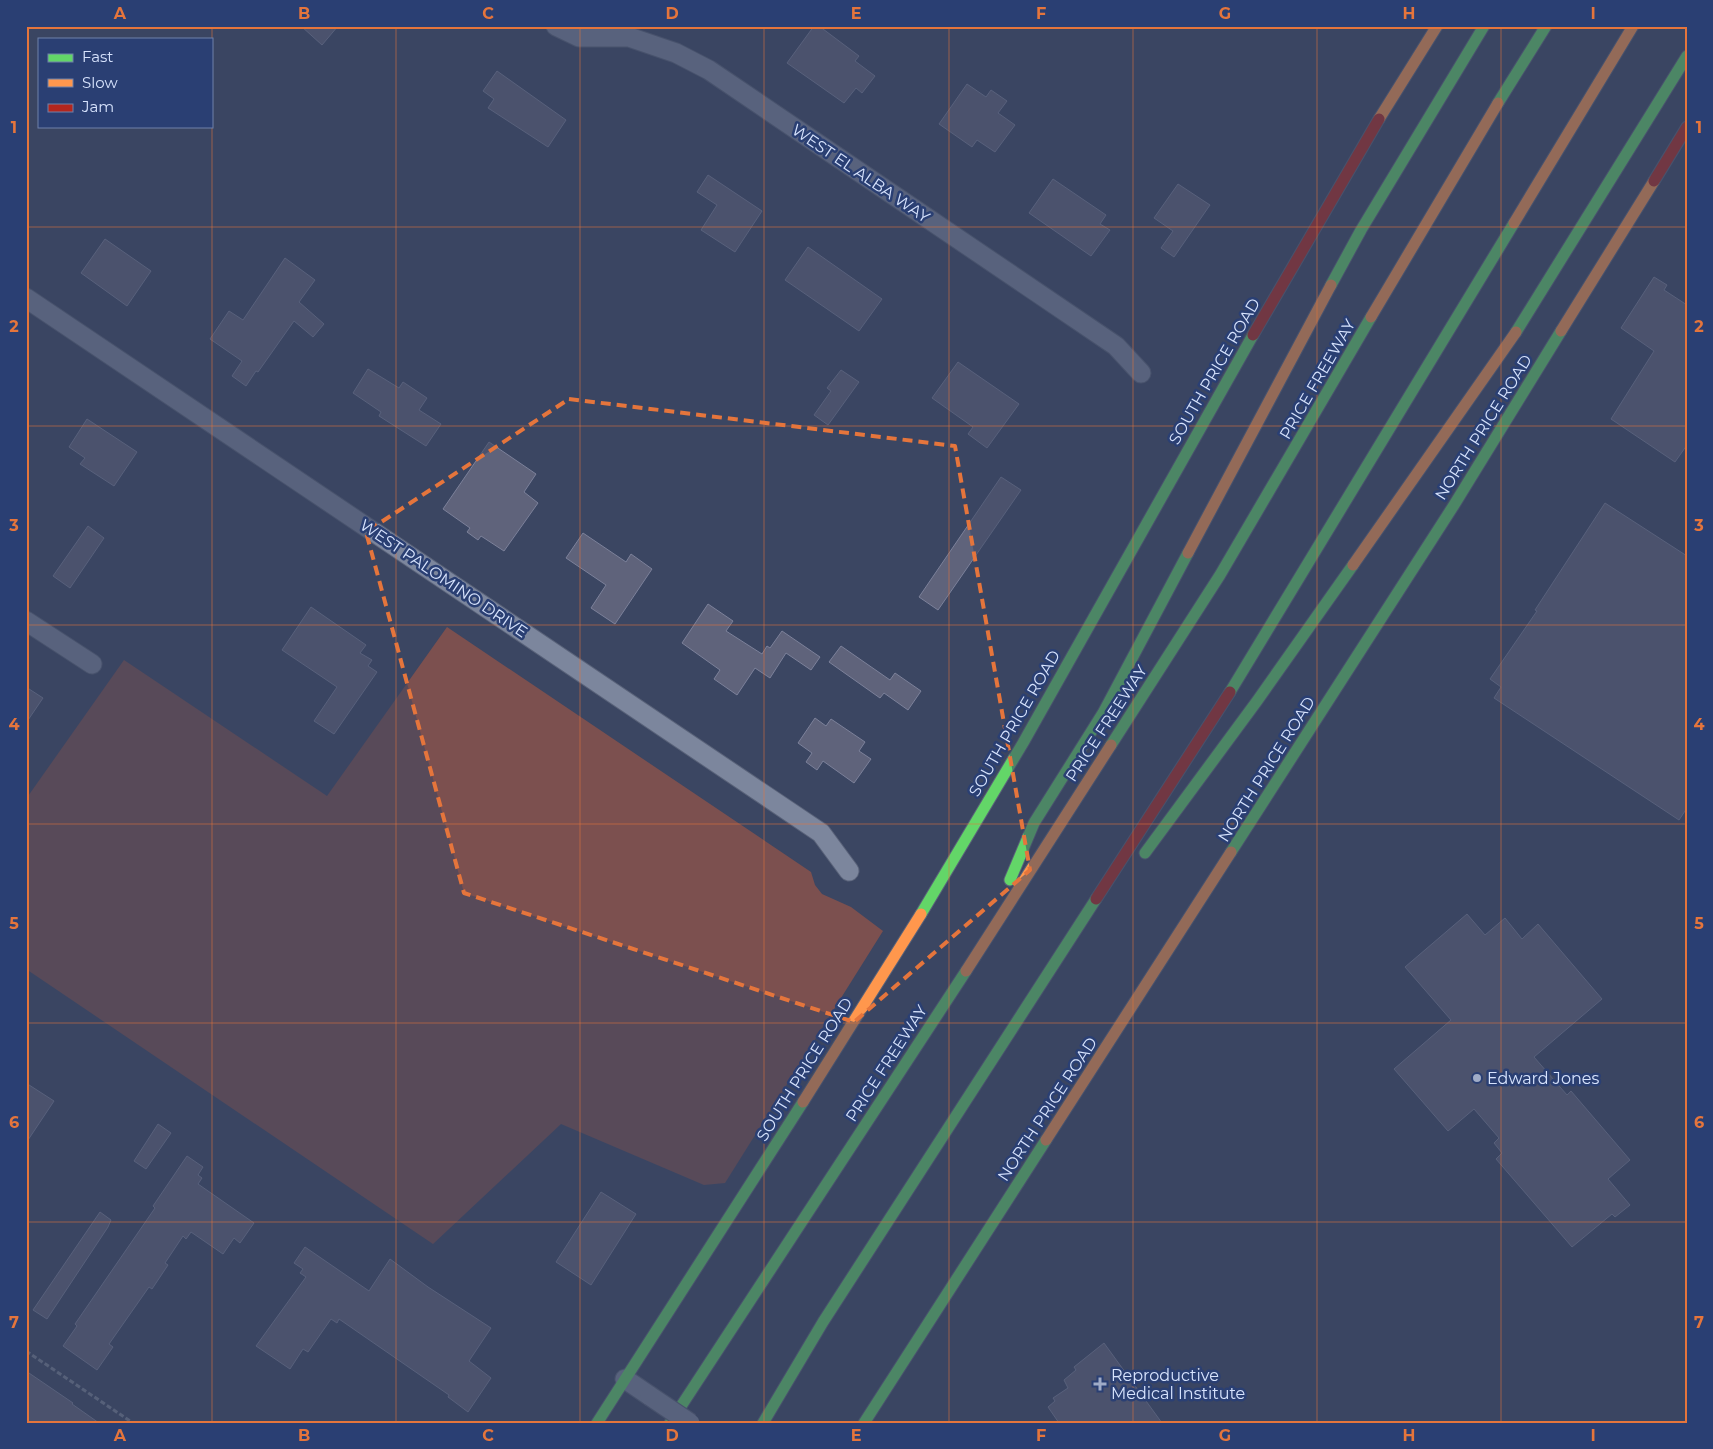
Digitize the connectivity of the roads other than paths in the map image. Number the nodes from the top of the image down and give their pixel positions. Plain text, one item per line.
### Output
1 (556, 26) edge
2 (1437, 26) edge
3 (1484, 26) edge
4 (1546, 26) edge
5 (1633, 26) edge
6 (1687, 56) edge
7 (1687, 127) edge
8 (26, 298) edge
9 (1141, 373) dead end
10 (26, 621) edge
11 (92, 664) dead end
12 (1137, 864) dead end
13 (850, 870) dead end
14 (1114, 894) dead end
15 (980, 950) junction
16 (1031, 1001) junction
17 (625, 1379) junction
18 (680, 1406) junction
19 (597, 1423) edge
20 (661, 1423) edge
21 (670, 1423) edge
22 (690, 1423) edge
23 (763, 1423) edge
24 (864, 1423) edge

1 - 9 street, WEST EL ALBA WAY
2 - 17 main road, SOUTH PRICE ROAD
3 - 15 main road
4 - 15 main road, PRICE FREEWAY
5 - 16 main road
6 - 12 main road
7 - 24 main road, NORTH PRICE ROAD
8 - 13 street, WEST PALOMINO DRIVE
10 - 11 street
14 - 16 main road
15 - 18 main road, PRICE FREEWAY
16 - 23 main road
17 - 19 main road, SOUTH PRICE ROAD
17 - 22 street, bridge
18 - 20 main road
18 - 21 main road, PRICE FREEWAY

